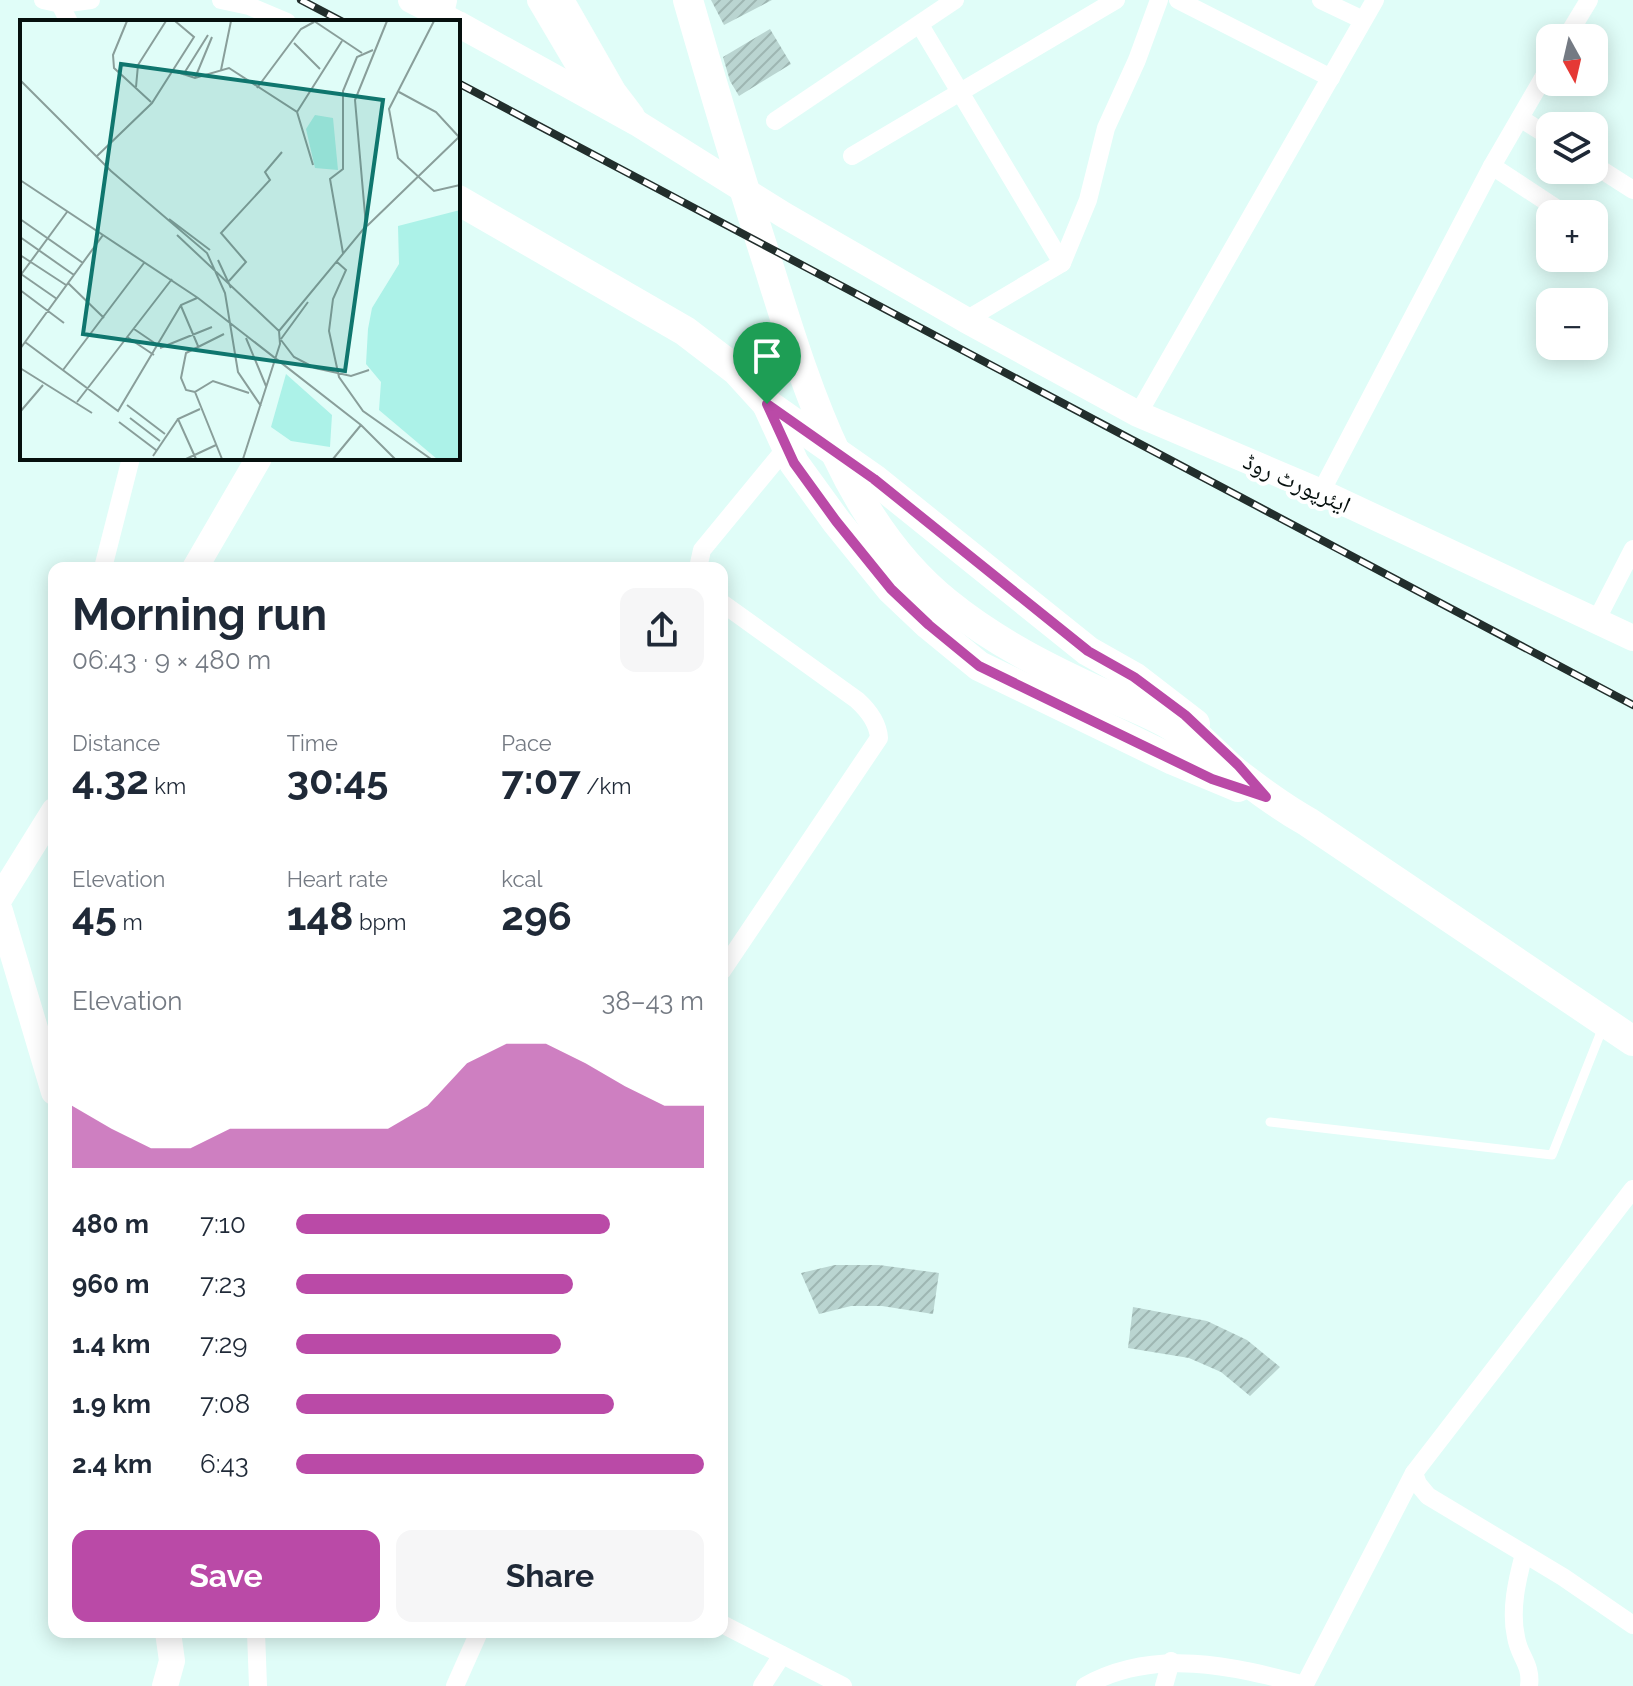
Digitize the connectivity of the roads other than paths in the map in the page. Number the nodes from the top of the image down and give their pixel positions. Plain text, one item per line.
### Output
1 (91, 0) edge
2 (221, 0) edge
3 (411, 0) edge
4 (540, 0) edge
5 (561, 0) edge
6 (688, 0) edge
7 (955, 0) edge
8 (1116, 0) edge
9 (1159, 0) edge
10 (1178, 0) edge
11 (1321, 0) edge
12 (1375, 0) edge
13 (1589, 0) edge
14 (54, 1) edge
15 (446, 16) edge
16 (68, 20) edge
17 (282, 20) edge
18 (1363, 20) junction
19 (460, 24) edge
20 (1574, 24) edge
21 (920, 25) junction
22 (1331, 78) junction
23 (1536, 90) edge
24 (961, 94) junction
25 (602, 105) junction
26 (1520, 118) junction
27 (775, 121) dead end
28 (637, 123) junction
29 (1536, 128) edge
30 (852, 156) dead end
31 (1492, 166) junction
32 (1608, 174) edge
33 (1633, 190) edge
34 (1544, 200) edge
35 (460, 201) edge
36 (1062, 263) junction
37 (966, 320) junction
38 (767, 404) junction
39 (1138, 414) junction
40 (786, 448) junction
41 (130, 460) edge
42 (258, 460) edge
43 (1321, 492) junction
44 (1633, 549) edge
45 (105, 562) edge
46 (198, 562) edge
47 (699, 562) edge
48 (728, 607) edge
49 (1596, 621) junction
50 (1633, 638) edge
51 (1266, 797) junction
52 (48, 821) edge
53 (0, 898) edge
54 (0, 911) edge
55 (728, 962) edge
56 (1605, 1020) junction
57 (1633, 1041) edge
58 (48, 1072) edge
59 (1270, 1122) dead end
60 (1633, 1189) edge
61 (1414, 1473) junction
62 (1524, 1554) junction
63 (1633, 1625) edge
64 (728, 1627) edge
65 (169, 1638) edge
66 (256, 1638) edge
67 (476, 1638) edge
68 (782, 1655) junction
69 (1171, 1661) junction
70 (1241, 1678) edge
71 (1304, 1685) edge
72 (165, 1686) edge
73 (258, 1686) edge
74 (455, 1686) edge
75 (762, 1686) edge
76 (843, 1686) edge
77 (1085, 1686) edge
78 (1164, 1686) edge
79 (1529, 1686) edge

1 - 14 street
2 - 17 street
3 - 15 main road, ایئرپورٹ روڈ
4 - 25 main road
5 - 28 main road
6 - 51 main road
7 - 21 street
8 - 24 street
9 - 36 street
10 - 22 street
11 - 18 street
12 - 18 street
13 - 20 street
14 - 16 street
18 - 22 street
19 - 25 main road, ایئرپورٹ روڈ
21 - 24 street
21 - 27 street
22 - 39 street
23 - 26 street
24 - 30 street
24 - 36 street
25 - 28 main road, ایئرپورٹ روڈ
26 - 29 street
26 - 31 street
28 - 37 main road, ایئرپورٹ روڈ
31 - 34 street
31 - 43 street
32 - 33 street
35 - 38 main road
36 - 37 street
37 - 39 main road, ایئرپورٹ روڈ
38 - 40 main road
38 - 51 main road
39 - 43 main road, ایئرپورٹ روڈ
40 - 47 street
40 - 51 main road
41 - 45 street
42 - 46 main road
43 - 49 main road, ایئرپورٹ روڈ
44 - 49 street
48 - 55 street
49 - 50 main road, ایئرپورٹ روڈ
51 - 56 main road
52 - 53 main road
54 - 58 main road
56 - 57 main road
56 - 59 lane
60 - 61 street
61 - 62 street
61 - 71 street
62 - 63 street
62 - 79 street
64 - 68 street
65 - 72 main road
66 - 73 street
67 - 74 street
68 - 75 street
68 - 76 street
69 - 70 street
69 - 77 street
69 - 78 street
70 - 71 street

